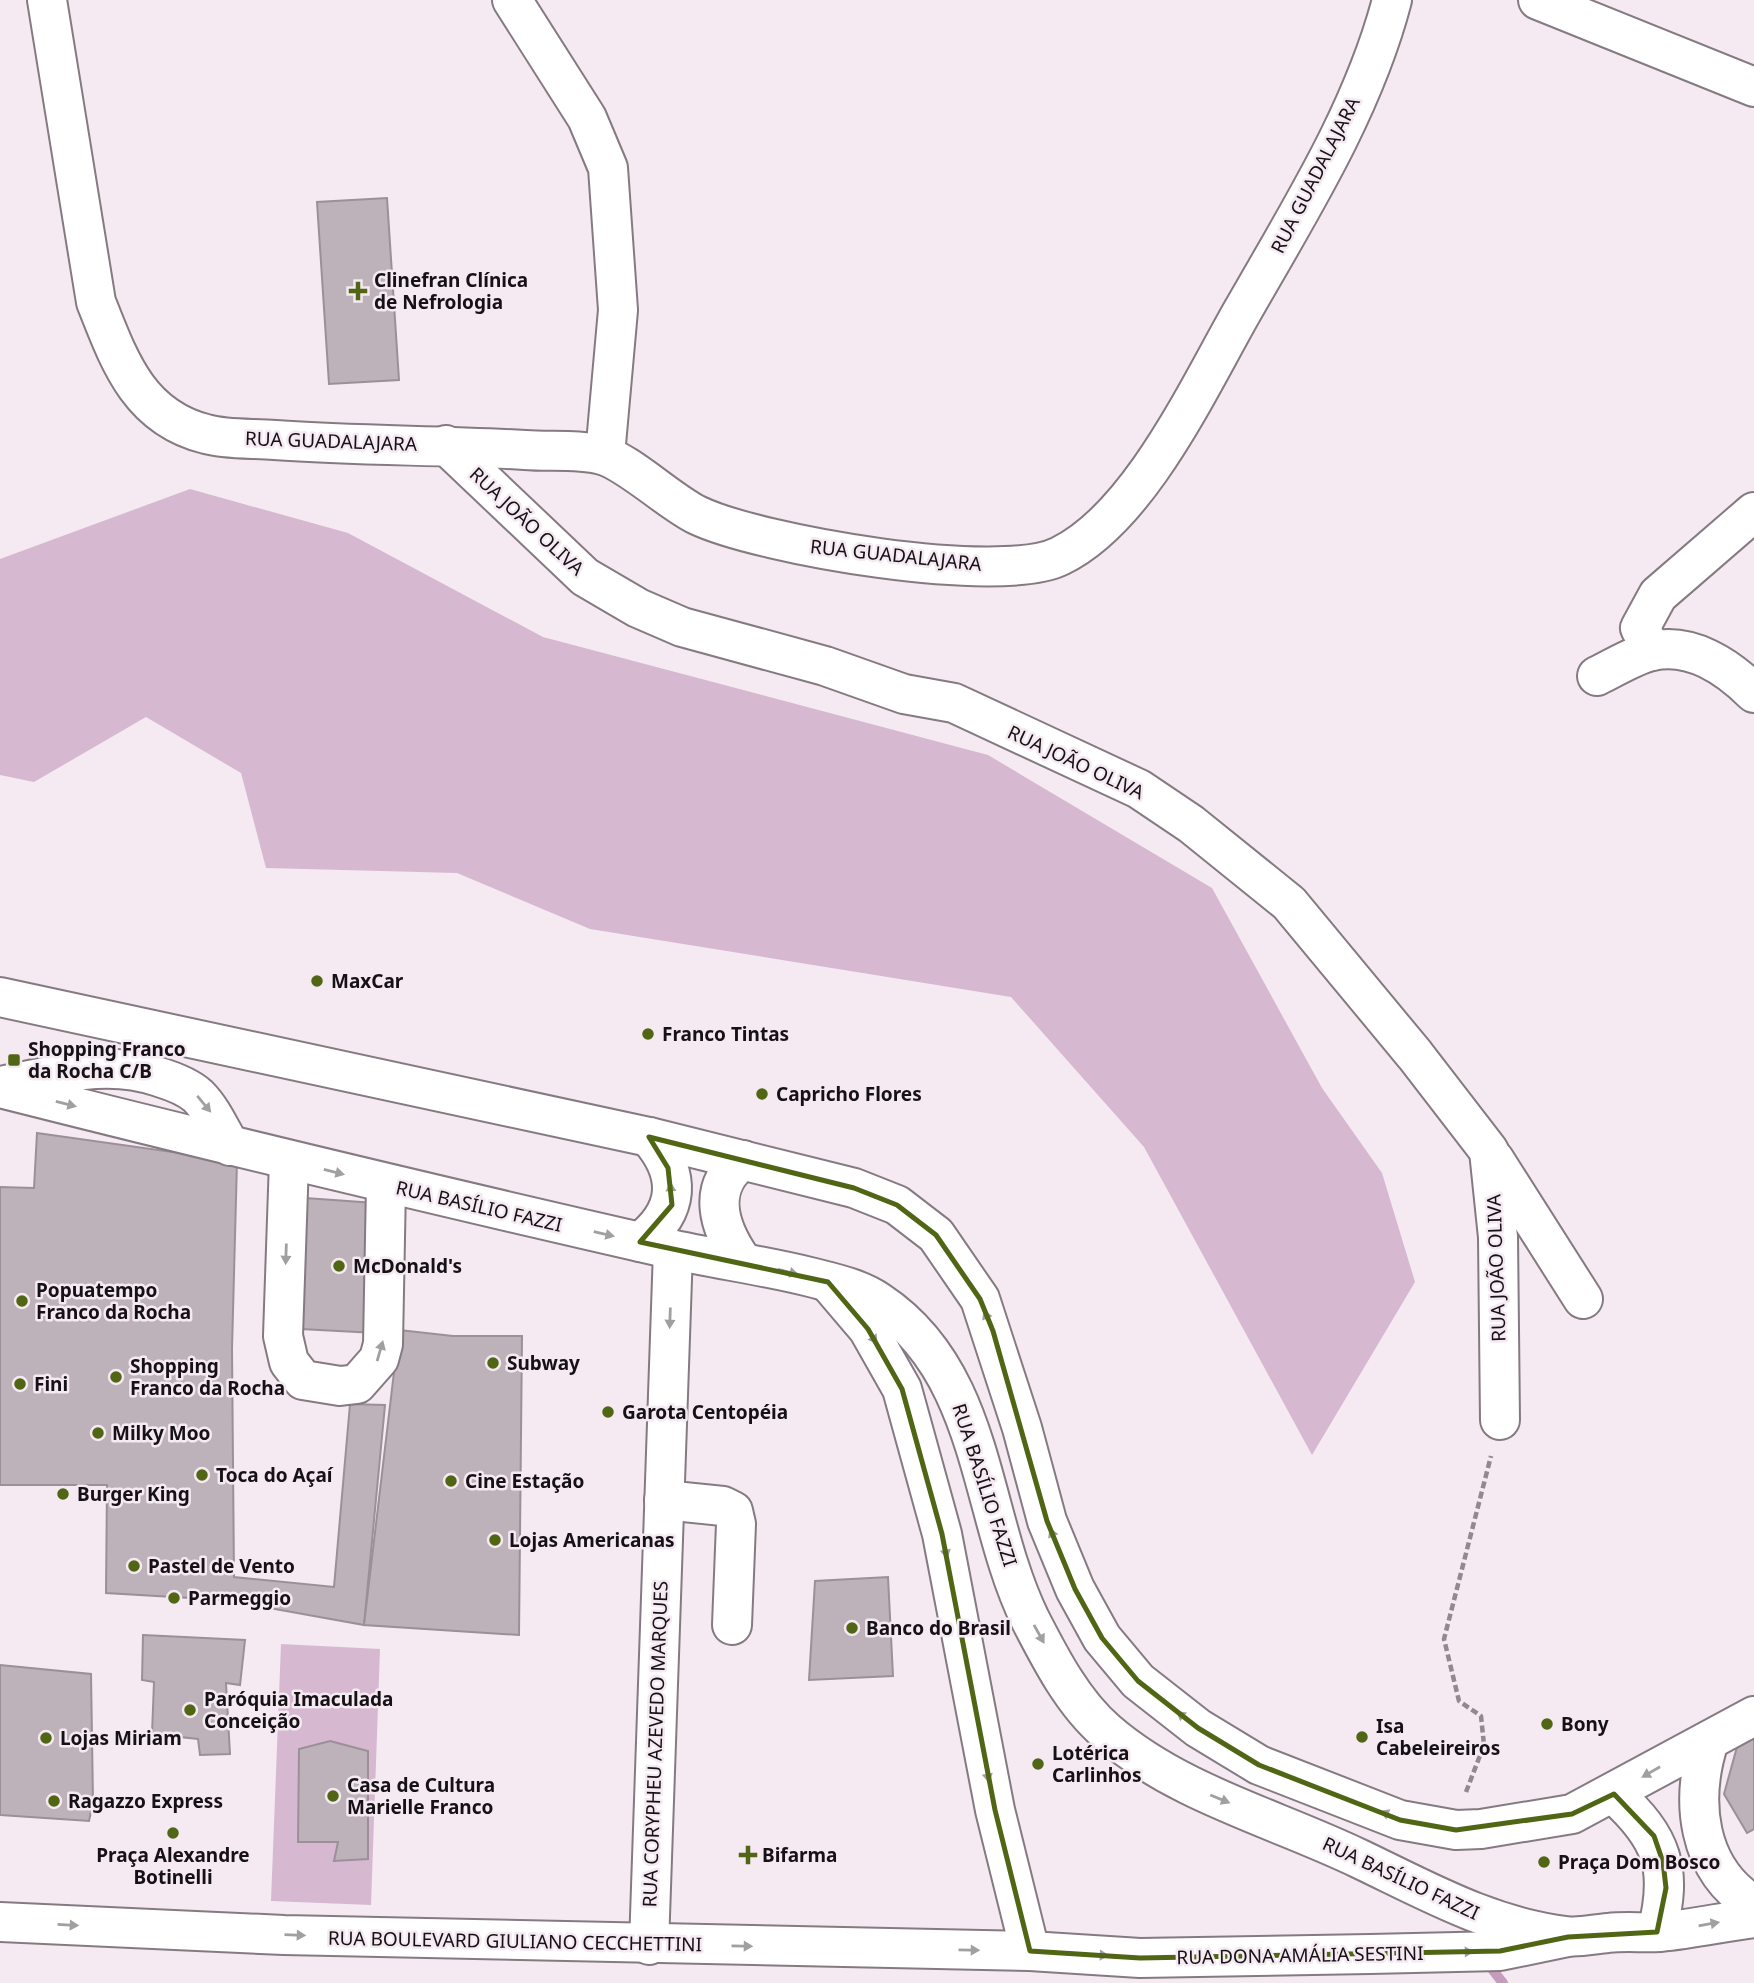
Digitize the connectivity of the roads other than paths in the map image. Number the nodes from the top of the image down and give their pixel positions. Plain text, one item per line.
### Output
1 (47, 0) edge
2 (512, 0) edge
3 (1392, 0) edge
4 (1538, 0) edge
5 (1754, 87) edge
6 (446, 445) junction
7 (605, 455) junction
8 (1754, 512) edge
9 (1652, 651) junction
10 (1597, 676) dead end
11 (1754, 693) edge
12 (6, 1001) edge
13 (0, 1087) edge
14 (649, 1137) junction
15 (230, 1146) junction
16 (1489, 1151) junction
17 (743, 1160) junction
18 (289, 1161) junction
19 (386, 1185) junction
20 (657, 1246) junction
21 (742, 1261) junction
22 (828, 1282) junction
23 (1583, 1299) dead end
24 (1500, 1420) road end
25 (664, 1500) junction
26 (732, 1625) dead end
27 (1754, 1716) edge
28 (1709, 1741) junction
29 (1614, 1794) junction
30 (1754, 1905) edge
31 (1754, 1917) edge
32 (0, 1922) edge
33 (1657, 1932) junction
34 (1569, 1937) junction
35 (649, 1945) junction
36 (1030, 1951) junction
37 (1372, 1969) edge

1 - 6 street, RUA GUADALAJARA
2 - 7 street
3 - 7 street, RUA GUADALAJARA
4 - 5 street
6 - 7 street, RUA GUADALAJARA
6 - 16 street, RUA JOÃO OLIVA
8 - 9 street
9 - 10 street
9 - 11 street
12 - 14 street
13 -> 15 street, RUA BASÍLIO FAZZI
13 -> 15 street
14 - 17 street
20 -> 14 street
15 - 18 street, RUA BASÍLIO FAZZI
16 - 23 street
16 - 24 street, RUA JOÃO OLIVA
17 - 21 street
29 -> 17 street
18 -> 19 street, RUA BASÍLIO FAZZI
18 -> 19 street
19 -> 20 street, RUA BASÍLIO FAZZI
20 - 21 street, RUA BASÍLIO FAZZI
20 -> 25 street, RUA CORYPHEU AZEVEDO MARQUES
21 -> 22 street, RUA BASÍLIO FAZZI
22 -> 34 street, RUA BASÍLIO FAZZI
22 -> 36 street
25 - 26 street
25 - 35 street, RUA CORYPHEU AZEVEDO MARQUES
27 - 28 street
28 -> 29 street
28 - 30 street
29 - 33 street
33 -> 31 street
32 -> 35 street, RUA BOULEVARD GIULIANO CECCHETTINI
33 - 34 street
37 -> 34 street, RUA DONA AMÁLIA SESTINI
35 -> 36 street, RUA BOULEVARD GIULIANO CECCHETTINI
36 -> 37 street, RUA DONA AMÁLIA SESTINI

